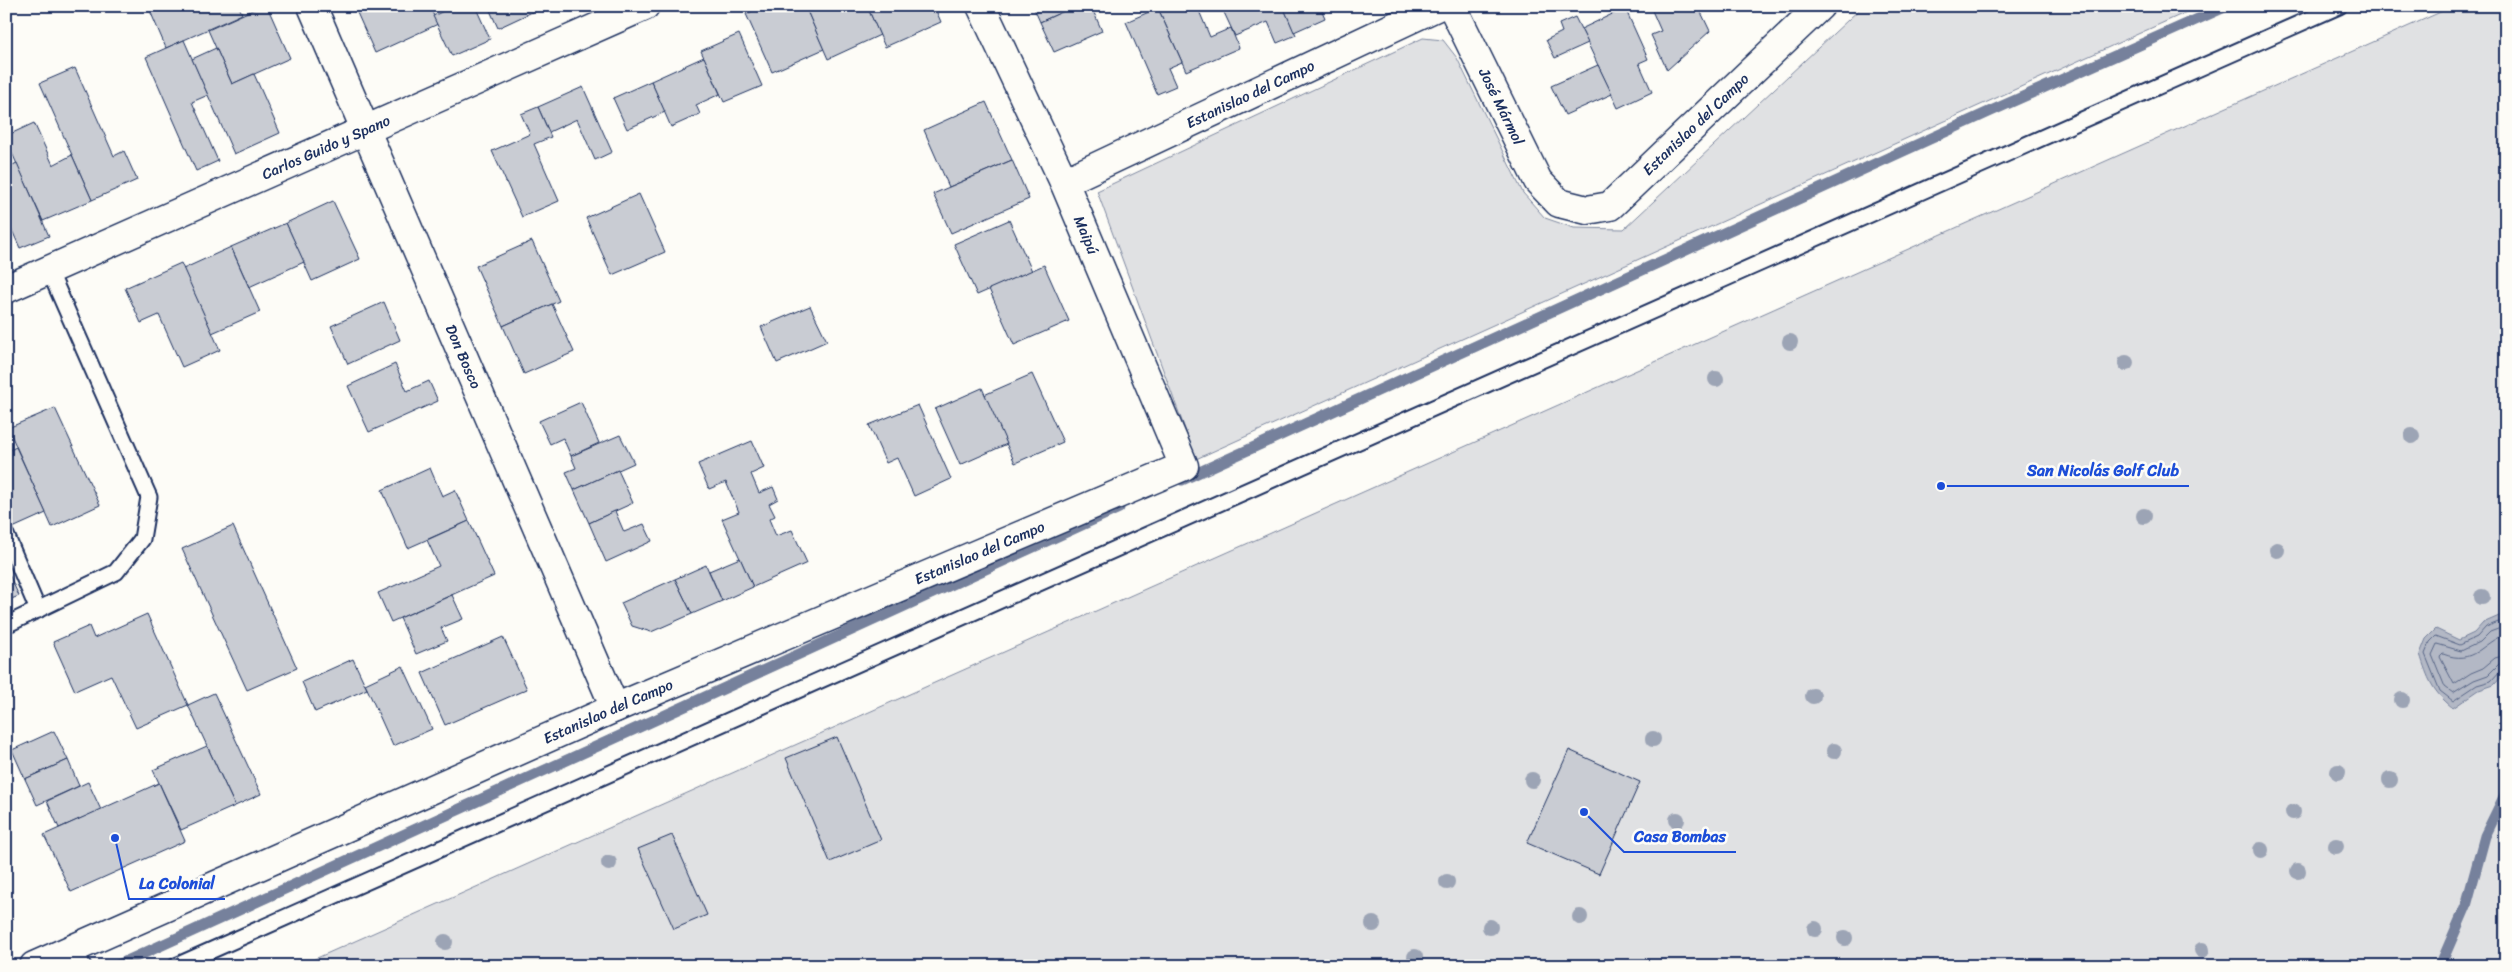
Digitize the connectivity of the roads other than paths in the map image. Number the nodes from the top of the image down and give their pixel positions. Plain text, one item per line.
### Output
1 (312, 6) edge
2 (646, 6) edge
3 (981, 6) edge
4 (1438, 6) edge
5 (1452, 6) edge
6 (1820, 6) edge
7 (2340, 6) edge
8 (366, 130) junction
9 (1064, 182) junction
10 (1559, 203) joint
11 (49, 270) junction
12 (6, 289) edge
13 (1184, 466) joint
14 (6, 535) edge
15 (38, 610) junction
16 (6, 625) edge
17 (615, 708) junction
18 (78, 957) edge
19 (34, 966) edge
20 (176, 966) edge

1 - 8 street, Don Bosco
2 - 8 street, Carlos Guido y Spano
3 - 9 street, Maipú
4 - 9 street, Estanislao del Campo
5 - 10 street, José Mármol
6 - 10 street, Estanislao del Campo
7 - 20 lane
8 - 11 street, Carlos Guido y Spano
8 - 17 street, Don Bosco
9 - 13 street, Maipú
11 - 12 street, Carlos Guido y Spano
11 - 15 lane
13 - 17 street, Estanislao del Campo
14 - 15 lane
15 - 16 lane
17 - 18 street, Estanislao del Campo
18 - 19 street, Estanislao del Campo

